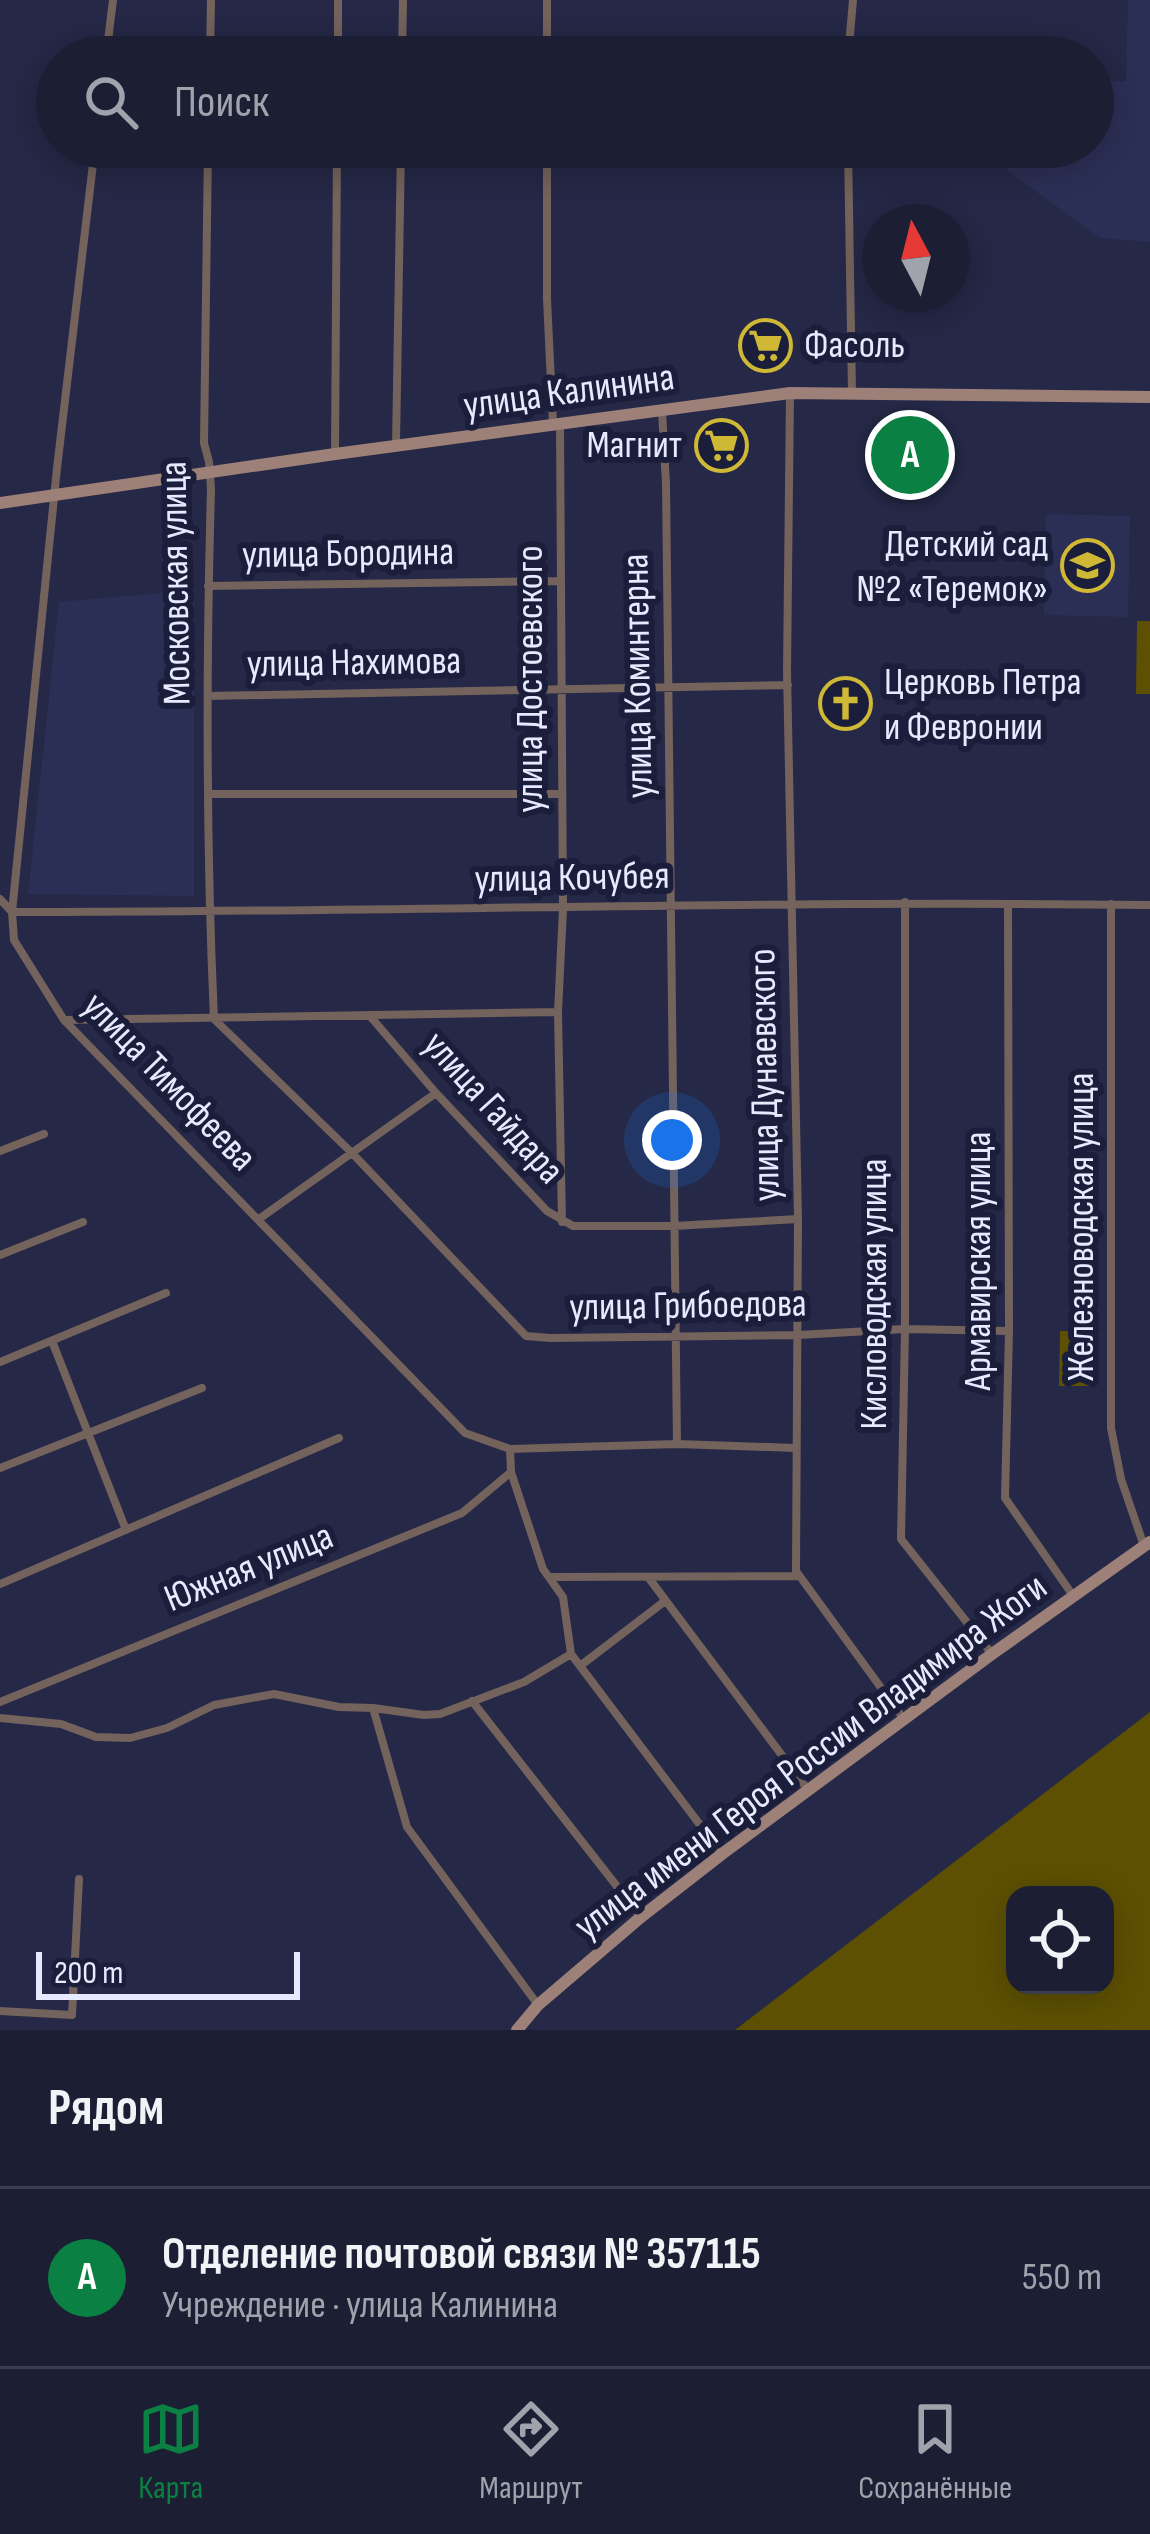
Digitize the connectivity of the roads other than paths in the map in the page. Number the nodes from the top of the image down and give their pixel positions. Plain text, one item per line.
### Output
1 (112, 0) edge
2 (211, 0) edge
3 (338, 0) edge
4 (404, 0) edge
5 (547, 0) edge
6 (853, 0) edge
7 (108, 36) edge
8 (210, 36) edge
9 (338, 36) edge
10 (403, 36) edge
11 (547, 36) edge
12 (850, 36) edge
13 (93, 168) edge
14 (208, 168) edge
15 (337, 168) edge
16 (401, 168) edge
17 (547, 168) edge
18 (848, 168) edge
19 (790, 393) junction
20 (852, 394) junction
21 (1150, 397) edge
22 (662, 411) junction
23 (556, 425) junction
24 (396, 446) junction
25 (335, 454) junction
26 (209, 473) junction
27 (54, 495) junction
28 (0, 503) edge
29 (560, 581) junction
30 (208, 586) junction
31 (788, 685) junction
32 (668, 688) junction
33 (560, 689) junction
34 (208, 695) junction
35 (208, 794) junction
36 (560, 794) junction
37 (0, 899) edge
38 (905, 902) junction
39 (791, 903) junction
40 (1008, 904) junction
41 (1112, 904) junction
42 (1150, 905) edge
43 (671, 906) junction
44 (563, 909) junction
45 (12, 912) junction
46 (209, 912) junction
47 (0, 920) edge
48 (558, 1012) junction
49 (369, 1015) junction
50 (214, 1018) junction
51 (64, 1020) junction
52 (436, 1093) junction
53 (44, 1134) dead end
54 (0, 1151) edge
55 (352, 1153) junction
56 (259, 1219) junction
57 (798, 1219) junction
58 (83, 1222) dead end
59 (562, 1222) junction
60 (674, 1226) junction
61 (0, 1255) edge
62 (166, 1293) dead end
63 (905, 1329) junction
64 (1009, 1331) junction
65 (677, 1335) junction
66 (798, 1335) junction
67 (52, 1341) junction
68 (0, 1362) edge
69 (202, 1388) dead end
70 (88, 1433) junction
71 (339, 1438) dead end
72 (677, 1444) junction
73 (796, 1448) junction
74 (510, 1449) junction
75 (0, 1468) edge
76 (511, 1472) junction
77 (126, 1530) junction
78 (1147, 1544) edge
79 (647, 1576) junction
80 (800, 1576) junction
81 (548, 1577) junction
82 (0, 1584) edge
83 (1074, 1597) junction
84 (665, 1601) junction
85 (571, 1654) junction
86 (992, 1654) junction
87 (580, 1666) junction
88 (472, 1701) junction
89 (0, 1702) edge
90 (373, 1708) junction
91 (0, 1718) edge
92 (904, 1721) junction
93 (808, 1790) junction
94 (722, 1853) junction
95 (79, 1879) dead end
96 (641, 1917) junction
97 (538, 2005) junction
98 (0, 2011) edge
99 (517, 2030) edge

1 - 7 street
2 - 8 street
3 - 9 street
4 - 10 street
5 - 11 street
6 - 12 street
13 - 27 street, улица Тимофеева
14 - 26 street, Московская улица
15 - 25 street
16 - 24 street
17 - 23 street, улица Достоевского
18 - 20 street
19 - 20 main road, улица Калинина
19 - 22 main road, улица Калинина
19 - 31 street, улица Дунаевского
20 - 21 main road, улица Калинина
22 - 23 main road, улица Калинина
22 - 32 street, улица Коминтерна
23 - 24 main road, улица Калинина
23 - 29 street, улица Достоевского
24 - 25 main road, улица Калинина
25 - 26 main road, улица Калинина
26 - 27 main road, улица Калинина
26 - 30 street, Московская улица
27 - 28 main road, улица Калинина
27 - 45 street, улица Тимофеева
29 - 30 street, улица Бородина
29 - 33 street, улица Достоевского
30 - 34 street, Московская улица
31 - 32 street, улица Нахимова
31 - 39 street, улица Дунаевского
32 - 33 street, улица Нахимова
32 - 43 street, улица Коминтерна
33 - 34 street, улица Нахимова
33 - 36 street, улица Достоевского
34 - 35 street, Московская улица
35 - 36 street
35 - 46 street, Московская улица
36 - 44 street, улица Достоевского
37 - 45 street
38 - 39 street, улица Кочубея
38 - 40 street, улица Кочубея
38 - 63 street, Кисловодская улица
39 - 43 street, улица Кочубея
39 - 57 street, улица Дунаевского
40 - 41 street, улица Кочубея
40 - 64 street, Армавирская улица
41 - 42 street, улица Кочубея
41 - 78 street, Железноводская улица
43 - 44 street, улица Кочубея
43 - 60 street, улица Коминтерна
44 - 46 street, улица Кочубея
44 - 48 street, улица Достоевского
45 - 46 street, улица Кочубея
45 - 47 street
45 - 51 street, улица Тимофеева
46 - 50 street, Московская улица
48 - 49 street
48 - 59 street, улица Достоевского
49 - 50 street
49 - 52 street, улица Гайдара
50 - 51 street
50 - 55 street, улица Грибоедова
51 - 56 street, улица Тимофеева
52 - 55 street
52 - 59 street, улица Гайдара
53 - 54 street
55 - 56 street
55 - 65 street, улица Грибоедова
56 - 74 street, улица Тимофеева
57 - 60 street, улица Гайдара
57 - 66 street, улица Дунаевского
58 - 61 street
59 - 60 street, улица Гайдара
60 - 65 street, улица Коминтерна
62 - 67 street
63 - 64 street, улица Грибоедова
63 - 66 street, улица Грибоедова
63 - 86 street, Кисловодская улица
64 - 83 street, Армавирская улица
65 - 66 street, улица Грибоедова
65 - 72 street, улица Коминтерна
66 - 73 street, улица Дунаевского
67 - 68 street
67 - 70 street
69 - 70 street
70 - 75 street
70 - 77 street
71 - 77 street
72 - 73 street, улица Тимофеева
72 - 74 street, улица Тимофеева
73 - 80 street, улица Дунаевского
74 - 76 street
76 - 81 street
76 - 89 street, Южная улица
77 - 82 street
78 - 83 main road, улица имени Героя России Владимира Жоги
79 - 80 street
79 - 81 street
79 - 84 street
80 - 92 street
81 - 85 street
83 - 86 main road, улица имени Героя России Владимира Жоги
84 - 87 street
84 - 93 street
85 - 87 street
85 - 88 street
86 - 92 main road, улица имени Героя России Владимира Жоги
87 - 94 street
88 - 90 street
88 - 96 street
90 - 91 street
90 - 97 street
92 - 93 main road, улица имени Героя России Владимира Жоги
93 - 94 main road, улица имени Героя России Владимира Жоги
94 - 96 main road, улица имени Героя России Владимира Жоги
95 - 98 street
96 - 97 main road, улица имени Героя России Владимира Жоги
97 - 99 main road, улица имени Героя России Владимира Жоги

